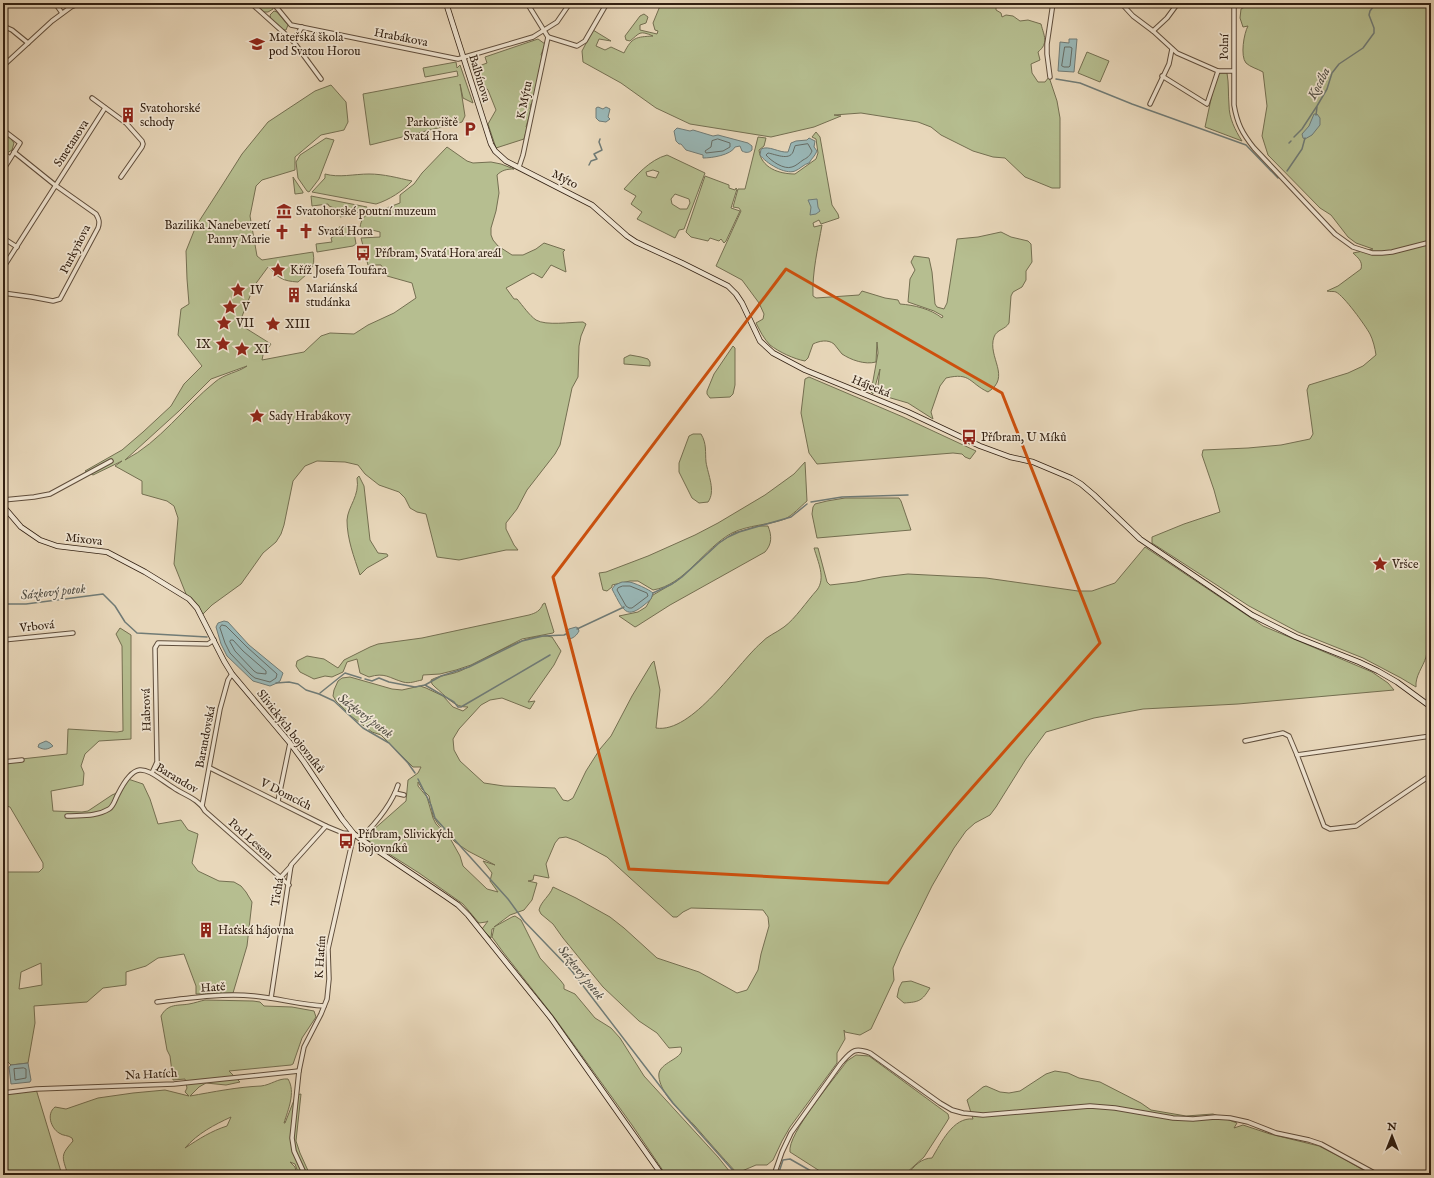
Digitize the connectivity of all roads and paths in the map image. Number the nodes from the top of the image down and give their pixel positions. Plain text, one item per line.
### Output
1 (55, 3) edge
2 (80, 3) edge
3 (246, 3) edge
4 (273, 3) edge
5 (446, 3) edge
6 (527, 3) edge
7 (570, 3) edge
8 (607, 3) edge
9 (1053, 3) edge
10 (1121, 3) edge
11 (1178, 3) edge
12 (1234, 3) edge
13 (254, 4) edge
14 (62, 13) junction
15 (3, 26) edge
16 (302, 27) junction
17 (544, 30) junction
18 (1153, 31) junction
19 (548, 37) junction
20 (293, 41) junction
21 (28, 43) junction
22 (1172, 49) junction
23 (464, 58) junction
24 (3, 66) edge
25 (1218, 71) junction
26 (1233, 71) junction
27 (1162, 76) junction
28 (1050, 77) dead end
29 (321, 79) dead end
30 (92, 98) dead end
31 (1150, 104) dead end
32 (105, 108) junction
33 (3, 130) edge
34 (14, 152) junction
35 (3, 153) edge
36 (500, 156) joint
37 (10, 158) junction
38 (519, 167) junction
39 (3, 170) edge
40 (121, 177) dead end
41 (56, 185) junction
42 (616, 226) joint
43 (3, 238) edge
44 (1431, 242) edge
45 (17, 247) junction
46 (3, 268) edge
47 (3, 293) edge
48 (111, 461) dead end
49 (3, 500) edge
50 (3, 506) edge
51 (202, 617) joint
52 (73, 633) dead end
53 (3, 640) edge
54 (214, 640) junction
55 (232, 674) junction
56 (1431, 707) edge
57 (1431, 736) edge
58 (1245, 741) dead end
59 (290, 743) junction
60 (1297, 755) junction
61 (22, 760) dead end
62 (3, 762) edge
63 (210, 768) junction
64 (152, 773) junction
65 (1431, 775) edge
66 (398, 785) dead end
67 (395, 793) junction
68 (404, 796) dead end
69 (278, 801) junction
70 (202, 806) junction
71 (67, 816) dead end
72 (326, 826) junction
73 (354, 834) junction
74 (360, 839) junction
75 (291, 865) junction
76 (280, 878) junction
77 (289, 885) junction
78 (271, 998) junction
79 (157, 1002) dead end
80 (324, 1006) junction
81 (299, 1071) junction
82 (3, 1093) edge
83 (305, 1175) edge
84 (662, 1175) edge
85 (774, 1175) edge
86 (1378, 1175) edge

1 - 14 street
2 - 14 street
3 - 13 street
4 - 16 street, Hrabákova
5 - 23 main road, Balbínova
6 - 17 street
7 - 17 street
8 - 19 street
9 - 28 street
10 - 18 street
11 - 18 street
12 - 26 street, Polní
13 - 20 street
14 - 21 street
15 - 21 street
16 - 20 street
16 - 23 street, Hrabákova
17 - 19 street
17 - 23 street
18 - 22 street
19 - 38 street, K Mýtu
20 - 29 street
21 - 24 street
22 - 25 street
22 - 27 street
23 - 36 main road, Balbínova
25 - 26 street
25 - 27 street
26 - 44 street, Polní
27 - 31 street
30 - 32 street
32 - 40 street
32 - 41 street, Smetanova
33 - 34 street
34 - 37 street
34 - 41 street, Purkyňova
35 - 37 street
36 - 38 main road, Mýto
37 - 39 street
38 - 42 main road, Mýto
41 - 45 street, Smetanova
41 - 47 street, Purkyňova
42 - 56 main road, Hájecká
43 - 45 street
45 - 46 street, Smetanova
48 - 49 street
50 - 51 main road, Mixova
51 - 54 main road, Slivických bojovníků
52 - 53 street, Vrbová
54 - 55 main road, Slivických bojovníků
54 - 64 street, Habrová
55 - 59 main road, Slivických bojovníků
55 - 63 street, Barandovská
57 - 60 street
58 - 60 street
59 - 69 street
59 - 73 main road, Slivických bojovníků
60 - 65 street
61 - 62 street
63 - 69 street, V Domcích
63 - 70 street, Barandovská
64 - 70 street, Barandov
64 - 71 street, Barandov
66 - 67 street
67 - 68 street
67 - 74 street
69 - 72 street, V Domcích
70 - 76 street, Pod Lesem
72 - 73 street, V Domcích
72 - 75 street, Tichá
73 - 74 main road, Slivických bojovníků
73 - 80 street, K Hatím
74 - 84 main road, Slivických bojovníků
75 - 76 street
75 - 77 street, Tichá
76 - 77 street, Pod Lesem
77 - 78 street, Tichá
78 - 79 street, Hatě
78 - 80 street
80 - 81 street, K Hatím
81 - 82 street, Na Hatích
81 - 83 street, K Hatím
85 - 86 street

